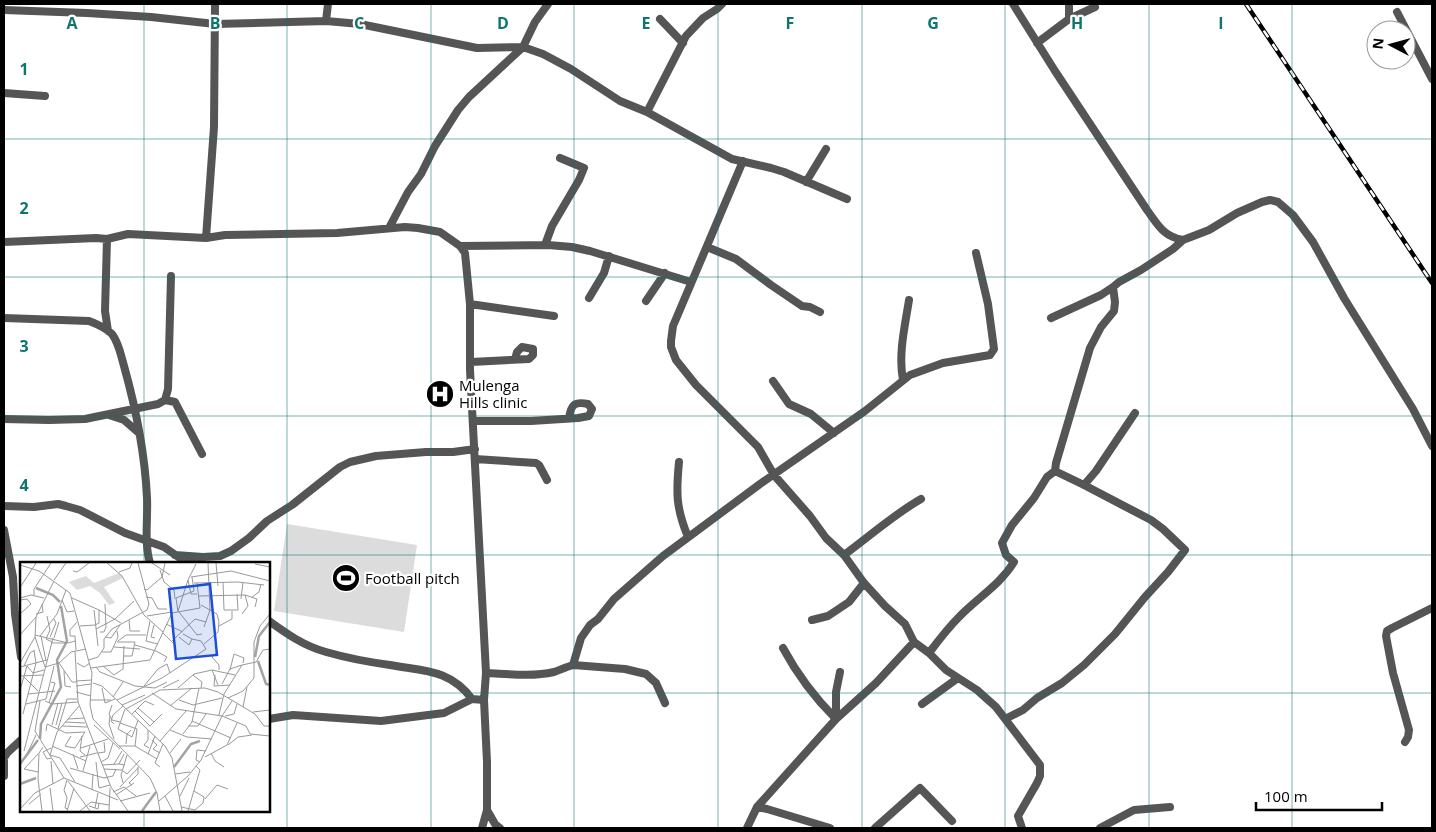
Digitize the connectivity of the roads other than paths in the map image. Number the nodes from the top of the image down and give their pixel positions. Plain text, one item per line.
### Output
1 (88, 4) edge
2 (215, 4) edge
3 (328, 4) edge
4 (548, 4) edge
5 (722, 4) edge
6 (1013, 4) edge
7 (1070, 4) edge
8 (1095, 8) dead end
9 (4, 10) edge
10 (87, 12) junction
11 (1397, 12) dead end
12 (660, 19) dead end
13 (1070, 19) junction
14 (326, 21) junction
15 (215, 24) junction
16 (683, 43) junction
17 (1037, 44) junction
18 (523, 47) junction
19 (1432, 80) edge
20 (4, 93) edge
21 (45, 96) dead end
22 (647, 112) junction
23 (826, 148) dead end
24 (560, 158) dead end
25 (743, 161) junction
26 (806, 182) junction
27 (847, 199) dead end
28 (389, 228) junction
29 (206, 238) junction
30 (107, 240) junction
31 (1183, 240) junction
32 (4, 242) edge
33 (546, 245) junction
34 (460, 246) junction
35 (707, 247) junction
36 (976, 253) dead end
37 (609, 256) junction
38 (665, 273) junction
39 (171, 276) dead end
40 (691, 282) junction
41 (1113, 287) junction
42 (589, 298) dead end
43 (646, 300) dead end
44 (909, 300) dead end
45 (470, 304) junction
46 (105, 311) junction
47 (820, 312) dead end
48 (554, 316) dead end
49 (4, 318) edge
50 (1051, 318) dead end
51 (89, 321) junction
52 (108, 331) junction
53 (515, 359) dead end
54 (470, 362) junction
55 (904, 380) junction
56 (773, 381) dead end
57 (165, 400) junction
58 (134, 409) junction
59 (1135, 413) dead end
60 (109, 414) junction
61 (569, 418) dead end
62 (4, 419) edge
63 (473, 421) junction
64 (138, 433) junction
65 (834, 433) junction
66 (1432, 446) edge
67 (474, 449) junction
68 (202, 454) dead end
69 (475, 459) junction
70 (679, 462) dead end
71 (1055, 471) junction
72 (774, 475) junction
73 (547, 480) dead end
74 (1084, 485) junction
75 (921, 500) dead end
76 (4, 506) edge
77 (4, 530) edge
78 (688, 537) junction
79 (148, 542) junction
80 (175, 555) junction
81 (844, 555) junction
82 (150, 562) edge
83 (186, 562) edge
84 (864, 583) junction
85 (1432, 608) edge
86 (812, 620) dead end
87 (270, 623) edge
88 (914, 642) junction
89 (783, 648) dead end
90 (20, 650) edge
91 (929, 653) junction
92 (573, 665) junction
93 (840, 672) dead end
94 (486, 673) junction
95 (958, 678) junction
96 (472, 699) junction
97 (484, 700) junction
98 (665, 703) dead end
99 (922, 704) dead end
100 (270, 719) edge
101 (836, 719) junction
102 (1005, 719) junction
103 (20, 741) edge
104 (1405, 742) dead end
105 (4, 776) edge
106 (757, 807) junction
107 (1170, 807) dead end
108 (487, 810) junction
109 (952, 821) dead end
110 (482, 828) edge
111 (500, 828) edge
112 (747, 828) edge
113 (830, 828) edge
114 (876, 828) edge
115 (1022, 828) edge
116 (1100, 828) edge

1 - 10 street
2 - 15 street
3 - 14 street
4 - 18 street
5 - 16 street
6 - 17 street
7 - 13 street
8 - 13 street
9 - 10 street
10 - 15 street
11 - 19 street
12 - 16 street
13 - 17 street
14 - 15 street
14 - 18 street
15 - 29 street
16 - 22 street
17 - 31 street
18 - 22 street
18 - 28 street
20 - 21 street
22 - 25 street
23 - 26 street
24 - 33 street
25 - 26 street
25 - 35 street
26 - 27 street
28 - 29 street
28 - 34 street
29 - 30 street
30 - 32 street
30 - 46 street
31 - 41 street
31 - 66 street
33 - 34 street
33 - 37 street
34 - 45 street
35 - 40 street
35 - 47 street
36 - 55 street
37 - 38 street
37 - 42 street
38 - 40 street
38 - 43 street
39 - 57 street
40 - 72 street
41 - 50 street
41 - 71 street
44 - 55 street
45 - 48 street
45 - 54 street
46 - 51 street
46 - 52 street
49 - 51 street
51 - 52 street
52 - 58 street
53 - 54 street
54 - 63 street
55 - 65 street
56 - 65 street
57 - 58 street
57 - 68 street
58 - 60 street
58 - 64 street
59 - 74 street
60 - 62 street
60 - 64 street
61 - 63 street
63 - 67 street
64 - 79 street
65 - 72 street
67 - 69 street
67 - 80 street
69 - 73 street
69 - 94 street
70 - 78 street
71 - 74 street
71 - 91 street
72 - 78 street
72 - 81 street
74 - 102 street
75 - 81 street
76 - 79 street
77 - 90 street
78 - 92 street
79 - 80 street
79 - 82 street
80 - 83 street
81 - 84 street
84 - 86 street
84 - 88 street
85 - 104 street
87 - 96 street
88 - 91 street
88 - 101 street
89 - 101 street
91 - 95 street
92 - 94 street
92 - 98 street
93 - 101 street
94 - 97 street
95 - 99 street
95 - 102 street
96 - 97 street
96 - 100 street
97 - 108 street
101 - 106 street
102 - 115 street
103 - 105 street
106 - 112 street
106 - 113 street
107 - 116 street
108 - 110 street
108 - 111 street
109 - 114 street

